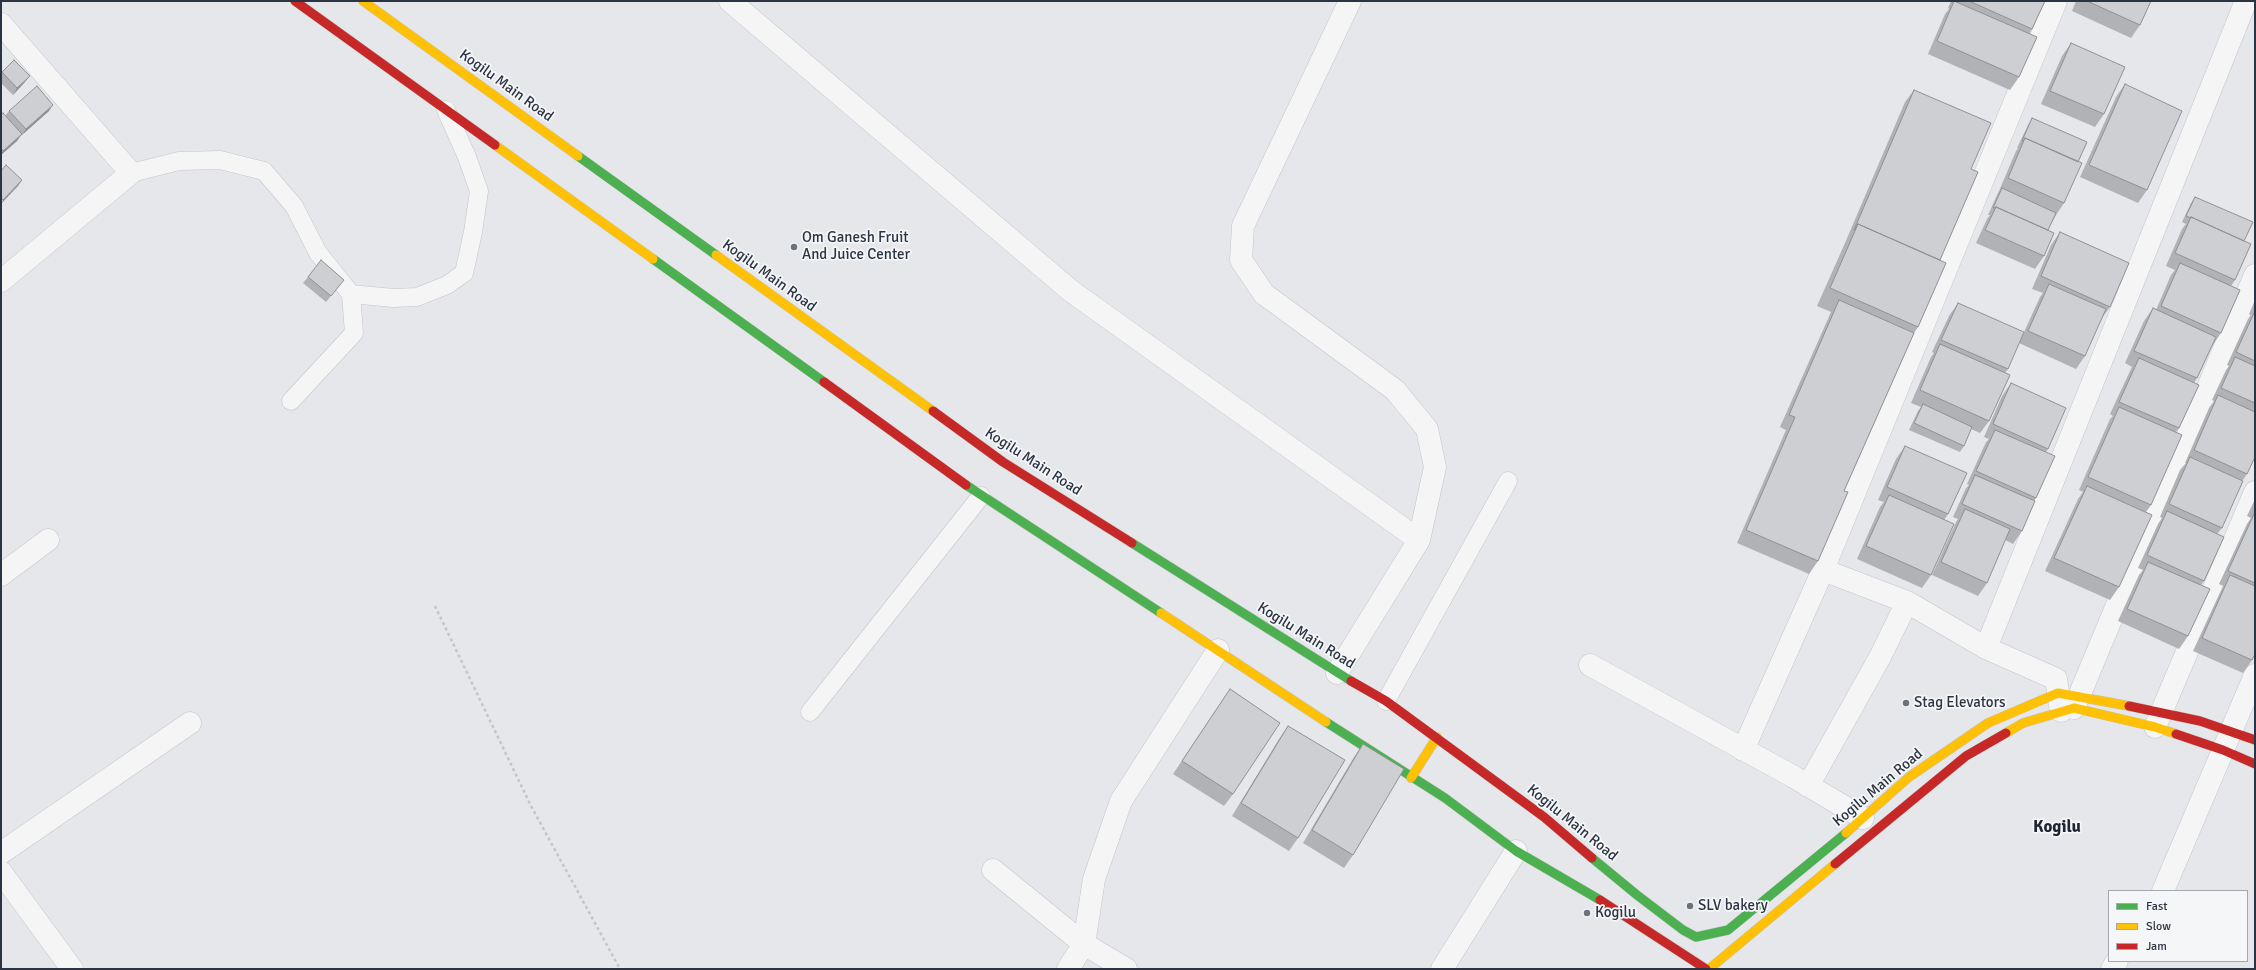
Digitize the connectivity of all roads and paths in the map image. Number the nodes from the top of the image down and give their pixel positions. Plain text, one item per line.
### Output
1 (295, 1) edge
2 (363, 1) edge
3 (730, 1) edge
4 (1350, 1) edge
5 (2056, 1) edge
6 (2246, 1) edge
7 (1, 24) edge
8 (446, 110) junction
9 (131, 173) junction
10 (2255, 275) edge
11 (1, 281) edge
12 (351, 294) junction
13 (291, 401) dead end
14 (1508, 481) dead end
15 (2255, 492) edge
16 (981, 496) junction
17 (48, 540) dead end
18 (1419, 540) junction
19 (1823, 570) junction
20 (1, 575) edge
21 (1907, 602) junction
22 (435, 606) dead end
23 (1986, 648) junction
24 (1218, 650) junction
25 (1590, 665) dead end
26 (1338, 673) junction
27 (2255, 675) edge
28 (1386, 701) junction
29 (2068, 702) junction
30 (810, 712) dead end
31 (2158, 719) junction
32 (190, 723) dead end
33 (1437, 737) junction
34 (2255, 740) edge
35 (2227, 741) junction
36 (1743, 750) junction
37 (2255, 764) edge
38 (1411, 778) junction
39 (1808, 786) junction
40 (1863, 818) junction
41 (1516, 851) junction
42 (1, 852) edge
43 (993, 870) dead end
44 (1, 872) edge
45 (2163, 890) edge
46 (1084, 944) junction
47 (1708, 956) dead end
48 (72, 969) edge
49 (620, 969) edge
50 (1068, 969) edge
51 (1126, 969) edge
52 (1443, 969) edge
53 (1708, 969) edge

1 - 8 main road
2 - 26 main road, Kogilu Main Road
3 - 18 street
4 - 18 street
5 - 19 street
6 - 23 street
7 - 9 street
8 - 12 lane
8 - 16 main road
9 - 11 street
9 - 12 lane
10 - 29 street
12 - 13 lane
14 - 28 lane
15 - 31 street
16 - 24 main road
16 - 30 lane
17 - 20 street
18 - 26 street
19 - 21 street
19 - 36 street
21 - 23 street
21 - 39 street
22 - 49 path
23 - 29 street
24 - 38 main road
24 - 46 street
25 - 36 street
26 - 28 main road, Kogilu Main Road
27 - 35 street
28 - 33 main road, Kogilu Main Road
29 - 31 main road, Kogilu Main Road
29 - 31 main road, Kogilu Main Road
29 - 40 main road, Kogilu Main Road
29 - 53 main road, Kogilu Main Road
31 - 35 main road, Kogilu Main Road
31 - 35 main road, Kogilu Main Road
32 - 42 street
33 - 38 main road
33 - 40 main road, Kogilu Main Road
34 - 35 main road, Kogilu Main Road
35 - 37 main road, Kogilu Main Road
35 - 45 street
36 - 39 street
38 - 41 main road
39 - 40 street
41 - 52 street
41 - 53 main road
43 - 46 street
44 - 48 street
46 - 50 street
46 - 51 street
47 - 53 main road

